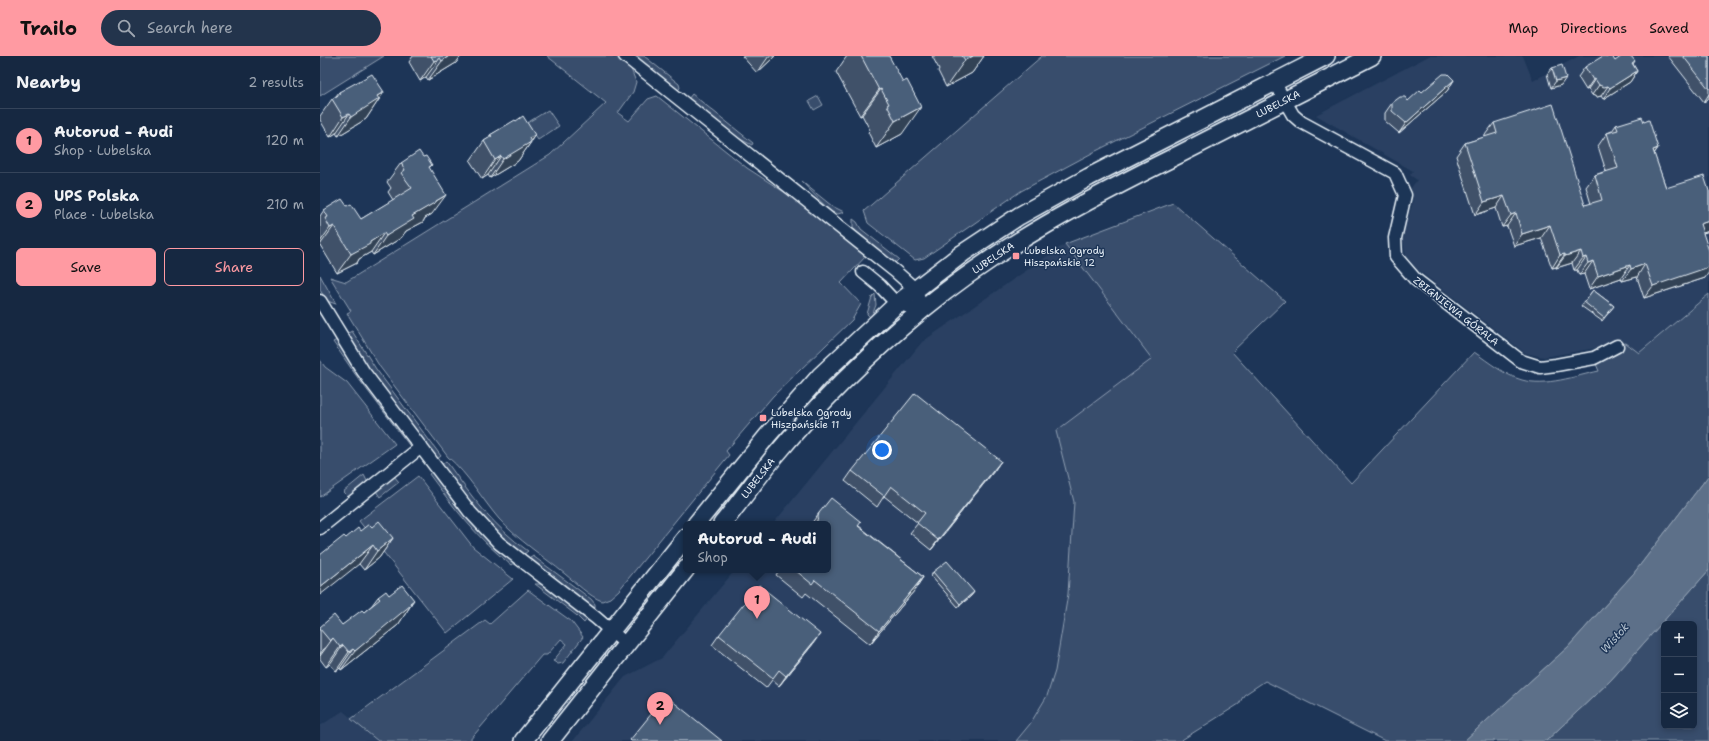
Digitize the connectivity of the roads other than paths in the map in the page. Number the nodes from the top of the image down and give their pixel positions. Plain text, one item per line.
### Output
1 (625, 56) edge
2 (1326, 56) edge
3 (1372, 56) edge
4 (1274, 82) junction
5 (1284, 101) junction
6 (863, 272) dead end
7 (915, 289) junction
8 (320, 301) edge
9 (897, 304) junction
10 (922, 310) junction
11 (1618, 346) dead end
12 (421, 447) junction
13 (742, 467) junction
14 (758, 479) junction
15 (698, 521) edge
16 (724, 521) edge
17 (320, 528) edge
18 (683, 541) edge
19 (684, 573) edge
20 (611, 630) junction
21 (626, 644) junction
22 (523, 741) edge
23 (550, 741) edge

1 - 7 street
2 - 4 main road, LUBELSKA
3 - 5 main road, LUBELSKA
4 - 5 street, ZBIGNIEWA GÓRALA
4 - 7 main road, LUBELSKA
5 - 10 main road, LUBELSKA
5 - 11 street, ZBIGNIEWA GÓRALA
6 - 9 street
7 - 9 main road, LUBELSKA
7 - 10 street
8 - 12 street
9 - 10 street
9 - 13 main road, LUBELSKA
10 - 14 main road, LUBELSKA
12 - 17 street
12 - 20 street
13 - 14 main road
13 - 15 main road, LUBELSKA
14 - 16 main road, LUBELSKA
18 - 20 main road
19 - 21 main road
20 - 21 street
20 - 22 main road
21 - 23 main road

